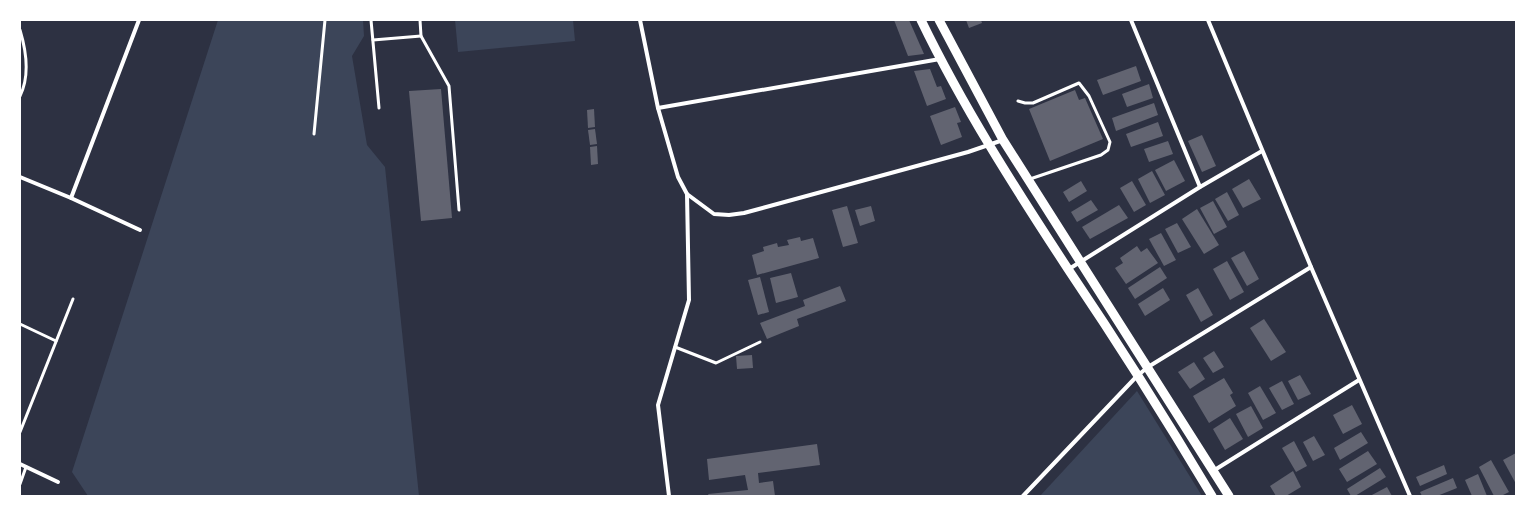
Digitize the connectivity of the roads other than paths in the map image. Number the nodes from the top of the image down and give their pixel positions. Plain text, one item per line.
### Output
1 (139, 20) edge
2 (325, 20) edge
3 (371, 20) edge
4 (420, 20) edge
5 (640, 20) edge
6 (921, 20) edge
7 (939, 20) edge
8 (1131, 20) edge
9 (1208, 20) edge
10 (20, 30) edge
11 (421, 36) junction
12 (372, 40) junction
13 (940, 59) junction
14 (20, 96) edge
15 (1018, 100) dead end
16 (379, 108) dead end
17 (658, 108) junction
18 (314, 134) dead end
19 (1002, 140) junction
20 (989, 146) junction
21 (1262, 151) junction
22 (20, 177) edge
23 (1028, 179) junction
24 (1200, 187) junction
25 (687, 194) junction
26 (71, 198) junction
27 (460, 210) dead end
28 (140, 230) dead end
29 (1081, 262) junction
30 (1311, 268) junction
31 (1069, 270) junction
32 (73, 298) dead end
33 (20, 324) edge
34 (56, 341) junction
35 (760, 342) dead end
36 (675, 347) junction
37 (1148, 367) junction
38 (1137, 376) junction
39 (1359, 380) junction
40 (20, 432) edge
41 (20, 464) edge
42 (26, 467) junction
43 (1212, 471) junction
44 (58, 482) dead end
45 (20, 484) edge
46 (669, 496) edge
47 (1023, 496) edge
48 (1212, 496) edge
49 (1229, 496) edge
50 (1410, 496) edge

1 - 26 street
2 - 18 lane
3 - 12 lane
4 - 11 lane
5 - 17 street
6 - 13 main road
7 - 19 main road
8 - 24 street
9 - 21 street
10 - 14 lane
11 - 12 lane
11 - 27 lane
12 - 16 lane
13 - 17 street
13 - 20 main road
15 - 23 lane
17 - 25 street
19 - 20 street
19 - 23 main road
20 - 25 street
20 - 31 main road
21 - 24 street
21 - 30 street
22 - 26 street
23 - 29 main road
24 - 29 street
25 - 36 street
26 - 28 street
29 - 31 street
29 - 37 main road
30 - 37 street
30 - 39 street
31 - 38 main road
32 - 34 lane
33 - 34 lane
34 - 40 lane
35 - 36 lane
36 - 46 street
37 - 38 street
37 - 43 main road
38 - 47 street
38 - 48 main road
39 - 43 street
39 - 50 street
41 - 42 street
42 - 44 street
42 - 45 lane
43 - 49 main road

